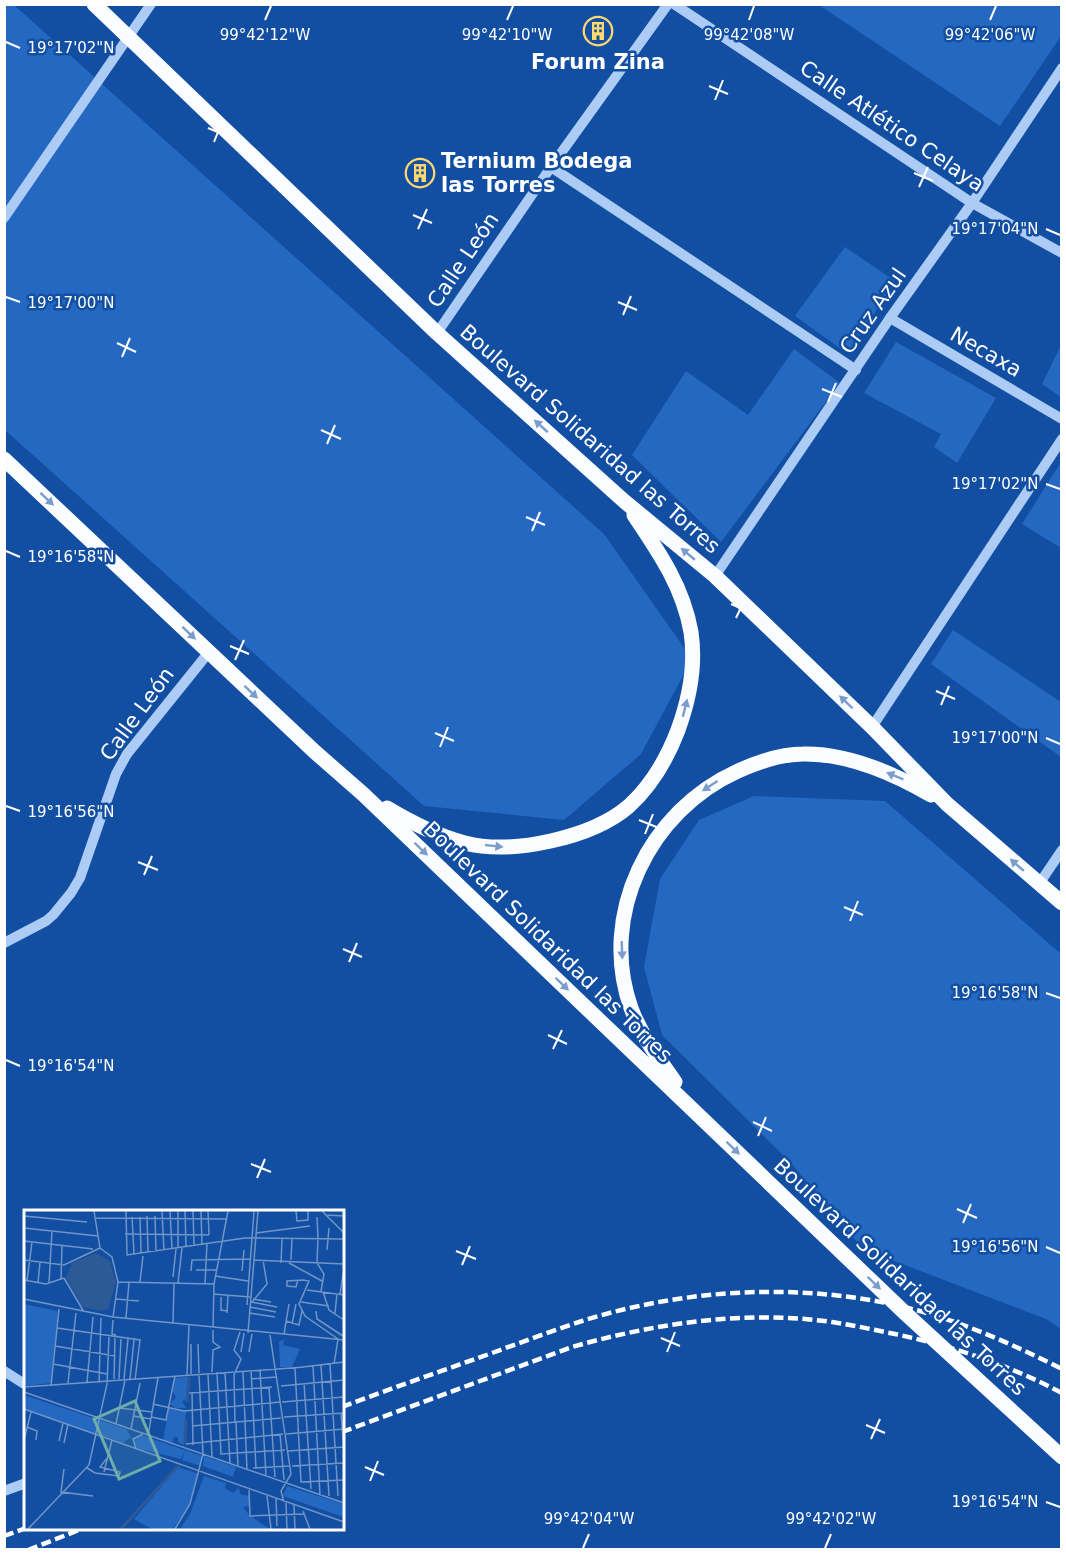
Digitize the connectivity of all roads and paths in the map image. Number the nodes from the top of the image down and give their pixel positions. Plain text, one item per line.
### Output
1 (94, 4) edge
2 (151, 4) edge
3 (668, 4) edge
4 (674, 4) edge
5 (128, 36) junction
6 (1062, 68) edge
7 (1057, 83) edge
8 (551, 167) junction
9 (972, 203) junction
10 (4, 218) edge
11 (1062, 253) edge
12 (890, 318) junction
13 (437, 333) junction
14 (856, 370) junction
15 (1062, 419) edge
16 (1062, 439) edge
17 (4, 459) edge
18 (624, 501) junction
19 (715, 576) junction
20 (209, 652) junction
21 (872, 727) junction
22 (363, 794) junction
23 (947, 804) junction
24 (1062, 850) edge
25 (1040, 884) junction
26 (1062, 903) edge
27 (4, 943) edge
28 (708, 1123) junction
29 (4, 1371) edge
30 (24, 1384) edge
31 (1062, 1457) edge
32 (24, 1484) edge
33 (4, 1491) edge

1 - 5 main road, Boulevard Solidaridad las Torres
2 - 5 street
3 - 8 street, Calle León
4 - 9 street, Calle Atlético Celaya
5 - 10 street
5 - 13 main road, Boulevard Solidaridad las Torres
6 - 7 street, Cruz Azul
7 - 9 street, Cruz Azul
8 - 13 street, Calle León
8 - 14 street
9 - 11 street, Calle Atlético Celaya
9 - 12 street, Cruz Azul
12 - 14 street, Cruz Azul
12 - 15 street, Necaxa
18 -> 13 main road, Boulevard Solidaridad las Torres
14 - 19 street, Cruz Azul
16 - 21 street
17 -> 20 main road, Boulevard Solidaridad las Torres
19 -> 18 main road, Boulevard Solidaridad las Torres
22 -> 18 main road
21 -> 19 main road, Boulevard Solidaridad las Torres
20 -> 22 main road, Boulevard Solidaridad las Torres
20 - 27 street, Calle León
21 - 23 main road, Boulevard Solidaridad las Torres
22 -> 28 main road, Boulevard Solidaridad las Torres
25 -> 23 main road, Boulevard Solidaridad las Torres
23 -> 28 main road
24 - 25 street
25 - 26 main road, Boulevard Solidaridad las Torres
28 -> 31 main road, Boulevard Solidaridad las Torres
29 - 30 street
32 - 33 street

